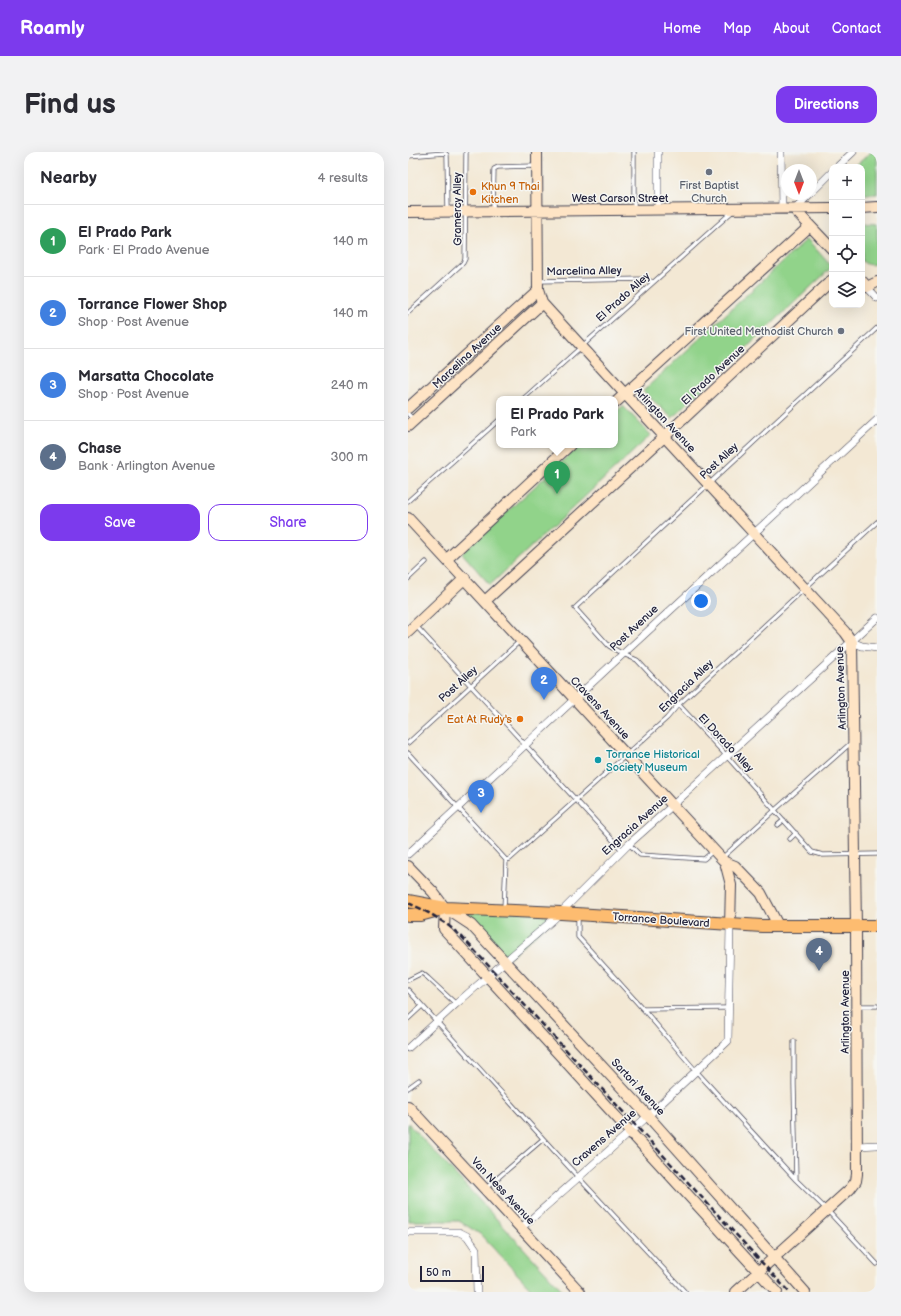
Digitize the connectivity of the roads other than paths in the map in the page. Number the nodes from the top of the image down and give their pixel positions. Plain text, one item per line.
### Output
1 (466, 152) edge
2 (537, 152) edge
3 (634, 152) edge
4 (658, 152) edge
5 (781, 152) edge
6 (853, 152) edge
7 (408, 156) edge
8 (840, 164) edge
9 (537, 166) junction
10 (829, 175) edge
11 (817, 186) edge
12 (803, 200) edge
13 (877, 207) edge
14 (829, 208) edge
15 (865, 208) edge
16 (658, 209) junction
17 (736, 209) junction
18 (782, 209) junction
19 (794, 209) junction
20 (493, 210) junction
21 (634, 210) junction
22 (448, 211) junction
23 (466, 211) junction
24 (538, 211) junction
25 (408, 212) edge
26 (810, 226) junction
27 (829, 246) edge
28 (653, 282) junction
29 (877, 282) edge
30 (829, 283) edge
31 (865, 284) edge
32 (538, 285) junction
33 (877, 298) edge
34 (542, 303) junction
35 (408, 313) edge
36 (877, 328) edge
37 (582, 345) junction
38 (625, 394) junction
39 (526, 396) edge
40 (618, 400) edge
41 (408, 408) edge
42 (410, 420) edge
43 (877, 420) edge
44 (496, 423) edge
45 (665, 436) junction
46 (567, 448) edge
47 (708, 484) junction
48 (408, 501) edge
49 (408, 518) edge
50 (877, 522) edge
51 (754, 534) junction
52 (447, 559) junction
53 (426, 562) dead end
54 (465, 578) junction
55 (408, 579) edge
56 (804, 588) junction
57 (485, 601) junction
58 (575, 608) joint
59 (877, 618) edge
60 (412, 629) edge
61 (521, 640) junction
62 (852, 642) junction
63 (877, 648) edge
64 (623, 654) junction
65 (470, 686) junction
66 (575, 698) junction
67 (678, 705) junction
68 (854, 740) junction
69 (408, 743) edge
70 (525, 745) junction
71 (408, 753) edge
72 (626, 754) junction
73 (726, 756) junction
74 (576, 799) junction
75 (673, 805) junction
76 (458, 808) junction
77 (775, 810) junction
78 (784, 820) junction
79 (778, 826) dead end
80 (796, 833) junction
81 (790, 839) dead end
82 (629, 844) junction
83 (622, 850) junction
84 (714, 850) junction
85 (408, 854) edge
86 (877, 854) edge
87 (855, 855) junction
88 (506, 860) junction
89 (723, 861) junction
90 (408, 866) edge
91 (408, 902) edge
92 (445, 908) junction
93 (504, 910) junction
94 (560, 913) junction
95 (578, 914) junction
96 (408, 915) edge
97 (730, 924) junction
98 (877, 926) edge
99 (779, 927) junction
100 (856, 927) junction
101 (505, 961) junction
102 (488, 977) junction
103 (408, 980) edge
104 (408, 990) edge
105 (456, 1004) junction
106 (422, 1006) junction
107 (857, 1006) junction
108 (877, 1006) edge
109 (728, 1008) junction
110 (643, 1009) junction
111 (408, 1018) edge
112 (437, 1021) junction
113 (794, 1041) dead end
114 (408, 1048) edge
115 (696, 1071) junction
116 (419, 1080) dead end
117 (408, 1088) edge
118 (408, 1106) edge
119 (648, 1116) junction
120 (630, 1131) junction
121 (543, 1139) junction
122 (857, 1146) junction
123 (877, 1146) edge
124 (578, 1177) junction
125 (796, 1180) junction
126 (485, 1189) junction
127 (827, 1210) junction
128 (521, 1228) junction
129 (408, 1232) edge
130 (774, 1258) junction
131 (877, 1264) edge
132 (758, 1271) junction
133 (477, 1292) edge
134 (580, 1292) edge
135 (685, 1292) edge
136 (736, 1292) edge
137 (777, 1292) edge
138 (805, 1292) edge

1 - 23 lane, Gramercy Alley
2 - 9 street, Arlington Avenue
3 - 21 lane
4 - 16 street
5 - 18 street
6 - 8 street
7 - 22 lane
9 - 20 lane
9 - 24 street, Arlington Avenue
10 - 11 street
12 - 19 street
13 - 15 street
14 - 19 street, West Carson Street
16 - 17 street, West Carson Street
16 - 21 street, West Carson Street
17 - 18 street, West Carson Street
17 - 28 lane, El Prado Alley
18 - 19 street, West Carson Street
19 - 26 street
20 - 23 street, West Carson Street
20 - 24 street, West Carson Street
21 - 24 street, West Carson Street
22 - 23 street, West Carson Street
22 - 25 street, West Carson Street
23 - 35 lane, Gramercy Alley
24 - 32 street, Arlington Avenue
26 - 27 street
26 - 38 street
28 - 32 lane, Marcelina Alley
28 - 37 lane, El Prado Alley
29 - 31 street
30 - 45 street, El Prado Avenue
31 - 33 street
32 - 34 street, Arlington Avenue
32 - 41 street
34 - 37 street, Arlington Avenue
34 - 42 street, Marcelina Avenue
36 - 47 lane, Post Alley
37 - 38 street, Arlington Avenue
37 - 39 lane, El Prado Alley
38 - 40 street
38 - 45 street, Arlington Avenue
43 - 51 street, Post Avenue
44 - 48 lane
45 - 47 street, Arlington Avenue
45 - 57 street, El Prado Avenue
46 - 52 street
47 - 51 street, Arlington Avenue
47 - 58 lane, Post Alley
49 - 52 street, Cravens Avenue
50 - 56 lane, Engracia Alley
51 - 56 street, Arlington Avenue
51 - 64 street, Post Avenue
52 - 54 street, Cravens Avenue
53 - 55 lane
54 - 57 street, Cravens Avenue
54 - 60 street
56 - 62 street, Arlington Avenue
56 - 67 lane, Engracia Alley
57 - 61 street, Cravens Avenue
58 - 64 lane, El Dorado Alley
59 - 62 street, Engracia Avenue
60 - 65 lane
61 - 65 lane, Post Alley
61 - 66 street, Cravens Avenue
62 - 63 street
62 - 68 street, Arlington Avenue
62 - 73 street, Engracia Avenue
64 - 66 street, Post Avenue
64 - 67 lane, El Dorado Alley
65 - 69 lane, Post Alley
65 - 70 lane
66 - 70 street, Post Avenue
66 - 72 street, Cravens Avenue
67 - 72 lane, Engracia Alley
67 - 73 lane, El Dorado Alley
68 - 77 lane
68 - 87 street, Arlington Avenue
70 - 74 lane
70 - 76 street, Post Avenue
71 - 76 lane
72 - 74 lane, Engracia Alley
72 - 75 street, Cravens Avenue
73 - 75 street, Engracia Avenue
73 - 77 lane, El Dorado Alley
74 - 83 lane
74 - 88 lane, Engracia Alley
75 - 82 street, Engracia Avenue
75 - 84 street, Cravens Avenue
76 - 85 street, Post Avenue
76 - 88 lane
77 - 78 lane, El Dorado Alley
77 - 89 lane
78 - 79 lane
78 - 80 lane, El Dorado Alley
80 - 81 lane
80 - 87 lane, El Dorado Alley
82 - 83 street, Engracia Avenue
82 - 84 lane
83 - 94 street, Engracia Avenue
84 - 89 street, Cravens Avenue
86 - 87 lane, El Dorado Alley
87 - 100 street, Arlington Avenue
88 - 93 lane
89 - 97 street, Cravens Avenue
89 - 99 street, Cravens Avenue
90 - 92 street, Sartori Avenue
91 - 92 main road, Torrance Boulevard
92 - 93 main road, Torrance Boulevard
92 - 96 main road, Torrance Boulevard
92 - 101 street, Sartori Avenue
92 - 102 street
93 - 94 main road, Torrance Boulevard
94 - 95 main road, Torrance Boulevard
94 - 101 street, Engracia Avenue
95 - 97 main road, Torrance Boulevard
95 - 110 lane
97 - 99 main road, Torrance Boulevard
97 - 109 street, Cravens Avenue
98 - 100 main road, Torrance Boulevard
99 - 100 main road, Torrance Boulevard
100 - 107 street, Arlington Avenue
101 - 102 street, Engracia Avenue
101 - 119 street, Sartori Avenue
102 - 105 street, Engracia Avenue
102 - 120 street
103 - 105 lane
104 - 106 lane
105 - 112 street, Engracia Avenue
106 - 111 lane
106 - 112 lane
107 - 108 lane
107 - 122 street, Arlington Avenue
109 - 110 lane
109 - 115 street, Cravens Avenue
110 - 115 lane
112 - 114 street, Engracia Avenue
112 - 121 lane
113 - 125 lane
115 - 119 street, Cravens Avenue
115 - 125 lane
116 - 117 lane
118 - 126 street, Van Ness Avenue
119 - 120 street, Cravens Avenue
119 - 130 street, Sartori Avenue
120 - 124 street, Cravens Avenue
120 - 132 street
121 - 124 lane
121 - 126 lane
122 - 123 street
122 - 127 street, Arlington Avenue
124 - 128 street, Cravens Avenue
124 - 135 lane
125 - 127 lane
126 - 128 street, Van Ness Avenue
127 - 130 street, Arlington Avenue
127 - 131 lane
128 - 134 street, Van Ness Avenue
129 - 133 street
130 - 132 street, Arlington Avenue
130 - 138 street, Sartori Avenue
132 - 136 street, Arlington Avenue
132 - 137 street

